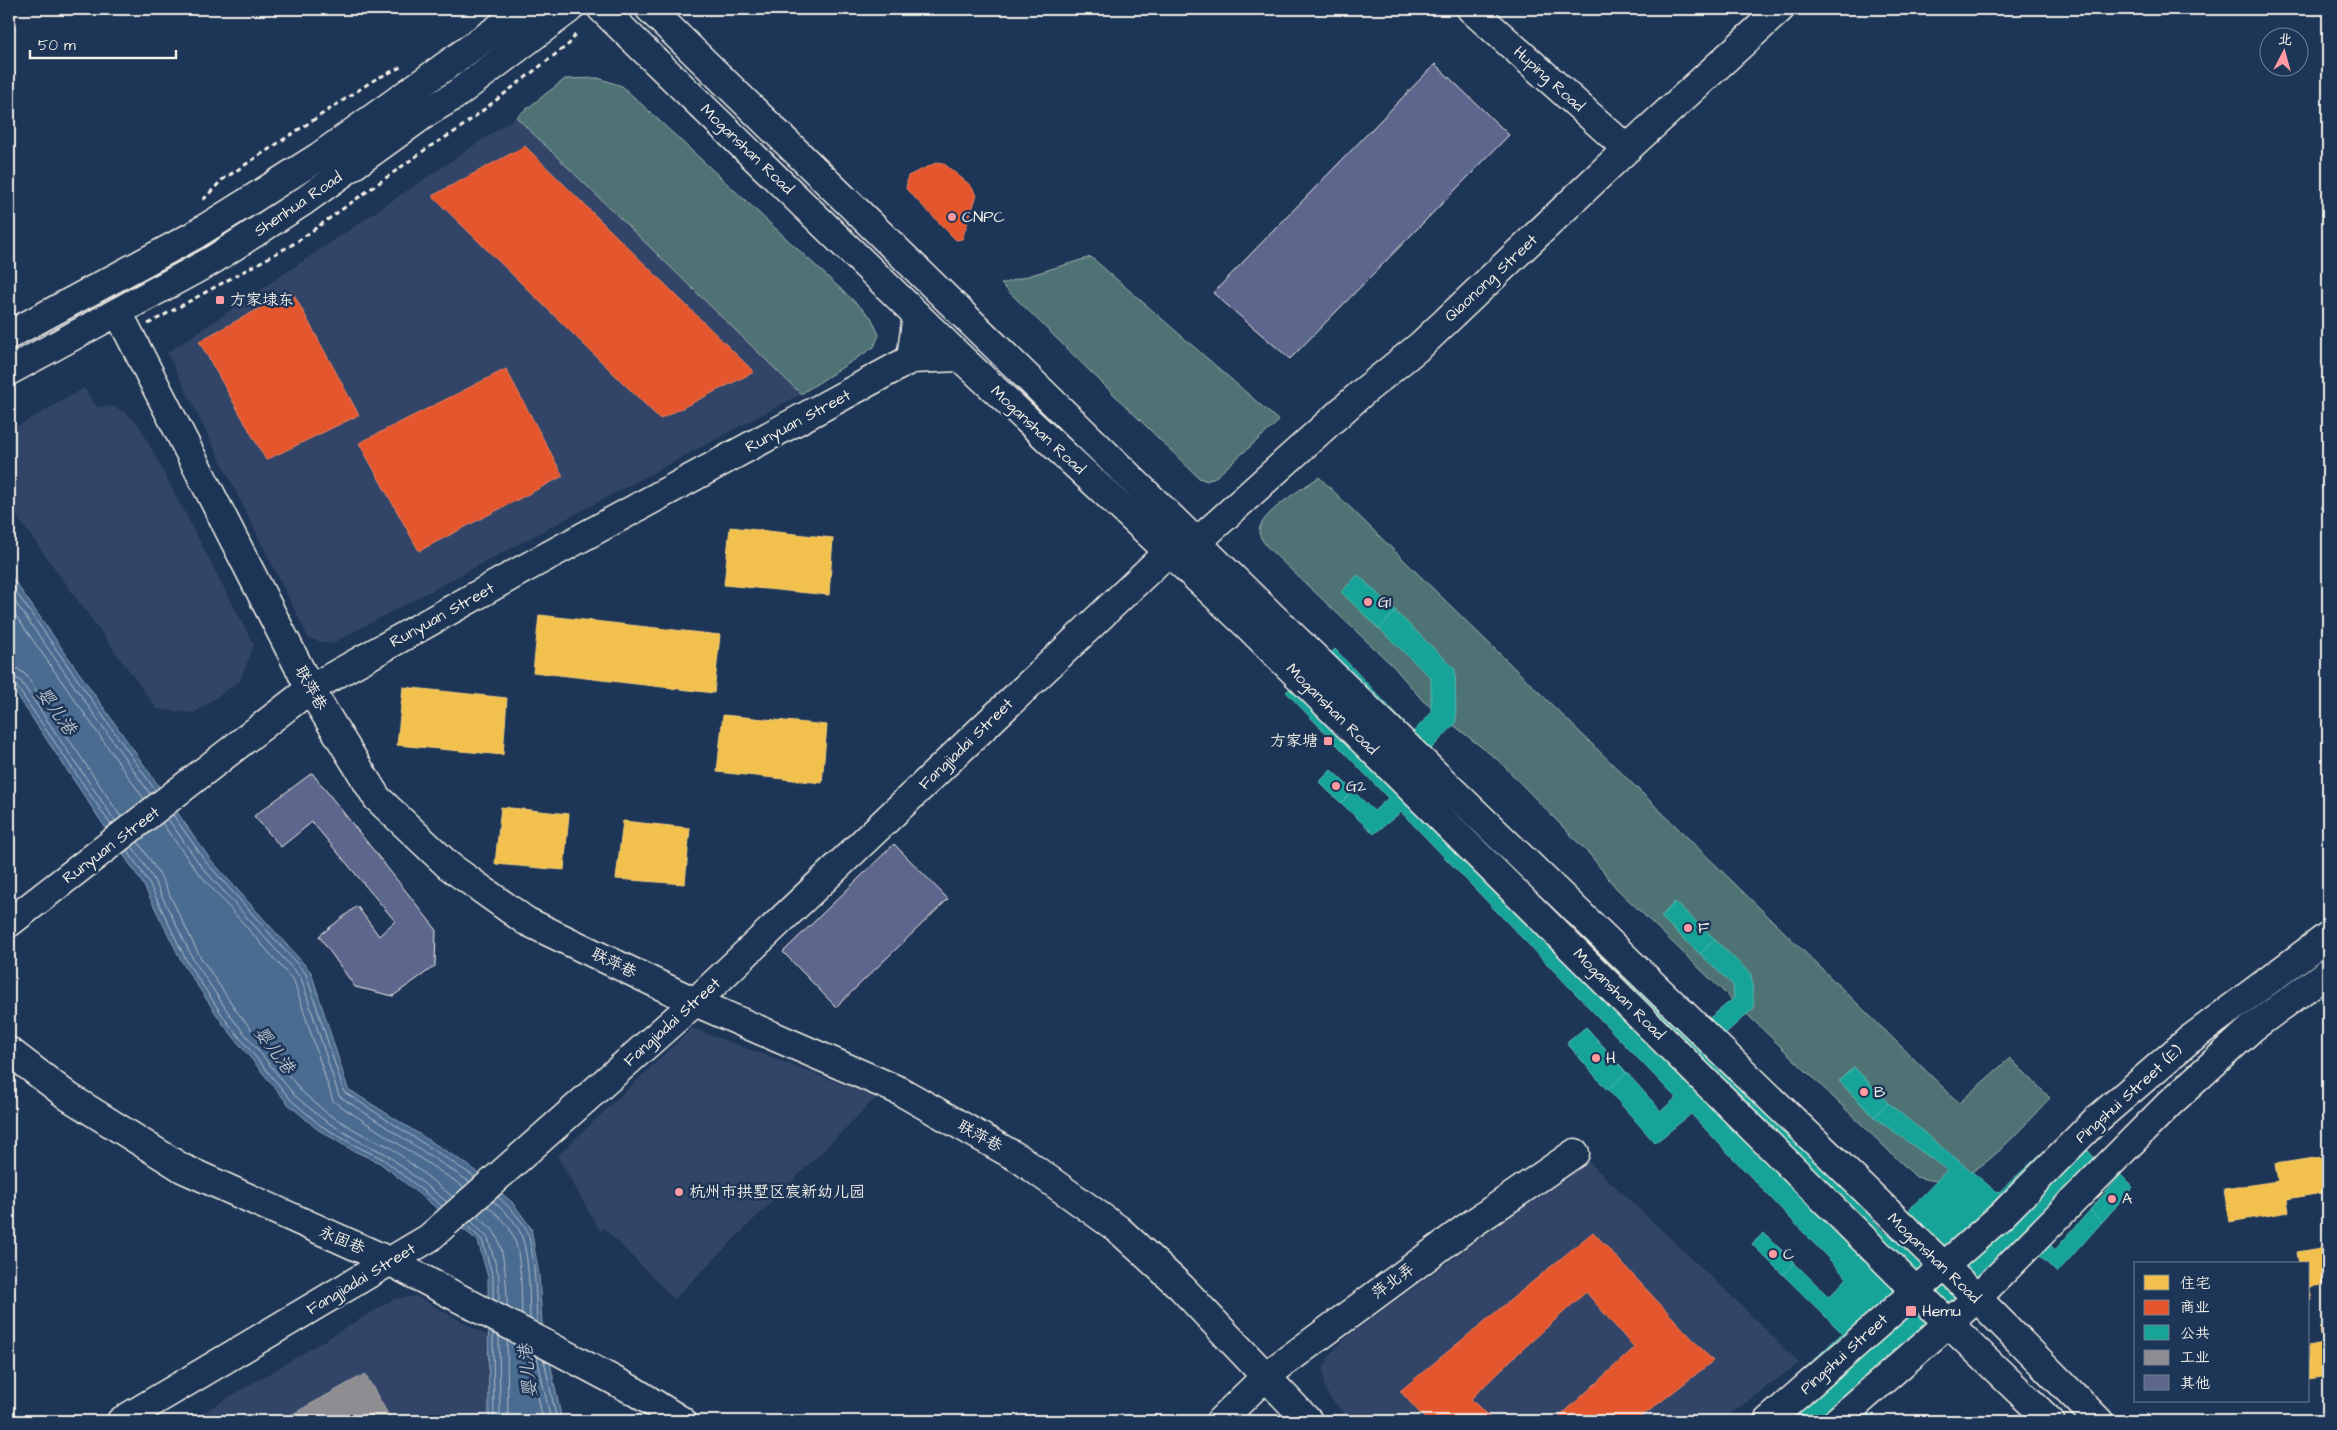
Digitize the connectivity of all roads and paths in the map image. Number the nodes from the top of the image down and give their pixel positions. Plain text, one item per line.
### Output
1 (525, 9) edge
2 (569, 9) edge
3 (602, 9) edge
4 (650, 9) edge
5 (1472, 9) edge
6 (1780, 9) edge
7 (408, 64) dead end
8 (1627, 149) junction
9 (198, 206) dead end
10 (118, 312) junction
11 (917, 315) junction
12 (9, 335) edge
13 (960, 357) junction
14 (911, 360) junction
15 (9, 370) edge
16 (1197, 542) junction
17 (1168, 552) junction
18 (310, 689) junction
19 (9, 923) edge
20 (2328, 936) edge
21 (2328, 972) edge
22 (695, 1002) junction
23 (9, 1051) edge
24 (1575, 1152) dead end
25 (392, 1262) junction
26 (1942, 1267) junction
27 (1916, 1289) junction
28 (1977, 1298) junction
29 (1949, 1324) junction
30 (1266, 1376) junction
31 (121, 1421) edge
32 (682, 1421) edge
33 (1220, 1421) edge
34 (1308, 1421) edge
35 (1768, 1421) edge
36 (1837, 1421) edge
37 (2050, 1421) edge
38 (2099, 1421) edge

1 - 12 main road, Shenhua Road
2 - 10 main road, Shenhua Road
3 - 11 main road, Moganshan Road
4 - 16 main road, Moganshan Road
5 - 8 main road, Huping Road
6 - 8 main road, Qiaonong Street
7 - 9 path
8 - 16 main road, Qiaonong Street
10 - 15 main road, Shenhua Road
10 - 18 main road, 联萍巷
11 - 13 main road, Moganshan Road
11 - 14 main road
13 - 14 main road, Runyuan Street
13 - 17 main road, Moganshan Road
14 - 18 main road, Runyuan Street
16 - 26 main road, Moganshan Road
17 - 22 main road, Fangjiadai Street
17 - 27 main road, Moganshan Road
18 - 19 main road, Runyuan Street
18 - 22 main road, 联萍巷
20 - 26 main road, Pingshui Street (E)
21 - 28 main road, Pingshui Street (E)
22 - 25 main road, Fangjiadai Street
22 - 30 main road, 联萍巷
23 - 25 main road, 永固巷
24 - 30 main road, 萍北弄
25 - 31 main road, Fangjiadai Street
25 - 32 main road, 永固巷
26 - 27 main road, Pingshui Street
26 - 28 main road, Moganshan Road
27 - 29 main road, Moganshan Road
27 - 35 main road, Pingshui Street
28 - 29 main road
28 - 38 main road, Moganshan Road
29 - 36 main road
29 - 37 main road, Moganshan Road
30 - 33 main road, 萍北弄
30 - 34 main road, 联萍巷

